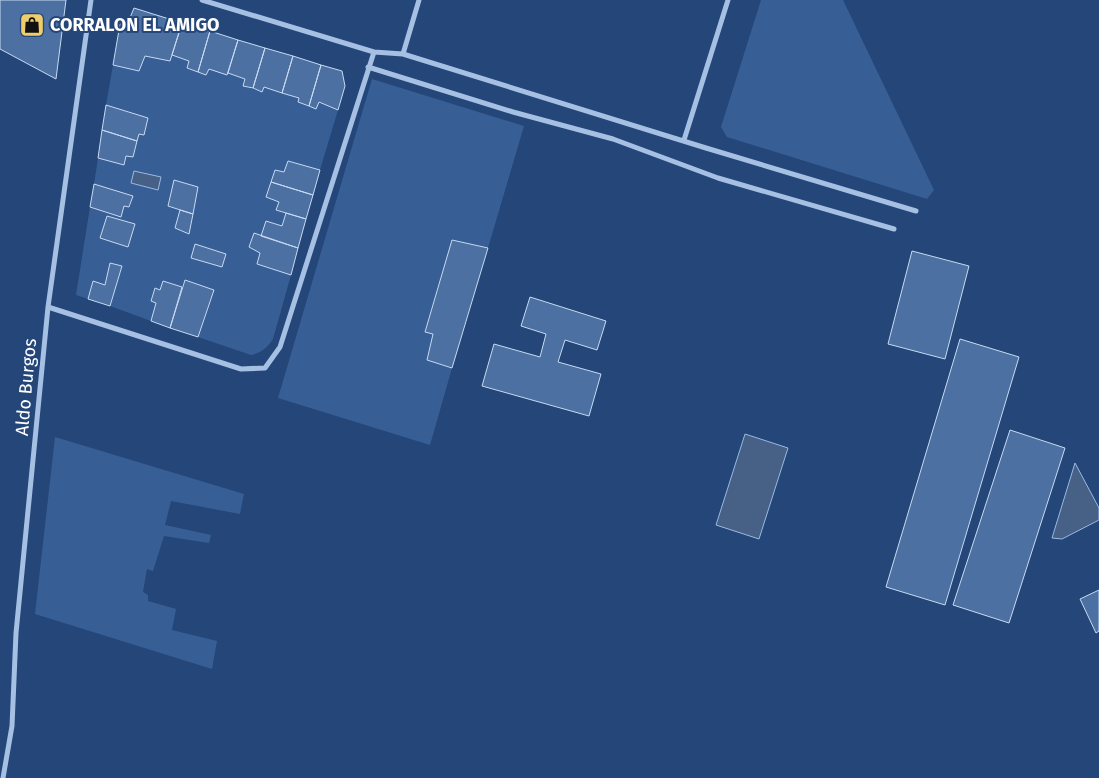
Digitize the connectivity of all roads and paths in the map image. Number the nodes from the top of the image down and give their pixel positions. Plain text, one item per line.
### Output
1 (91, 0) edge
2 (202, 0) edge
3 (419, 0) edge
4 (728, 0) edge
5 (374, 52) junction
6 (403, 54) junction
7 (368, 67) junction
8 (684, 140) junction
9 (916, 211) dead end
10 (894, 229) dead end
11 (48, 307) junction
12 (3, 778) edge

1 - 11 street, Aldo Burgos
2 - 5 street
3 - 6 street
4 - 8 street
5 - 6 street
5 - 7 street
6 - 8 street
7 - 10 street
7 - 11 street
8 - 9 street
11 - 12 street, Aldo Burgos

